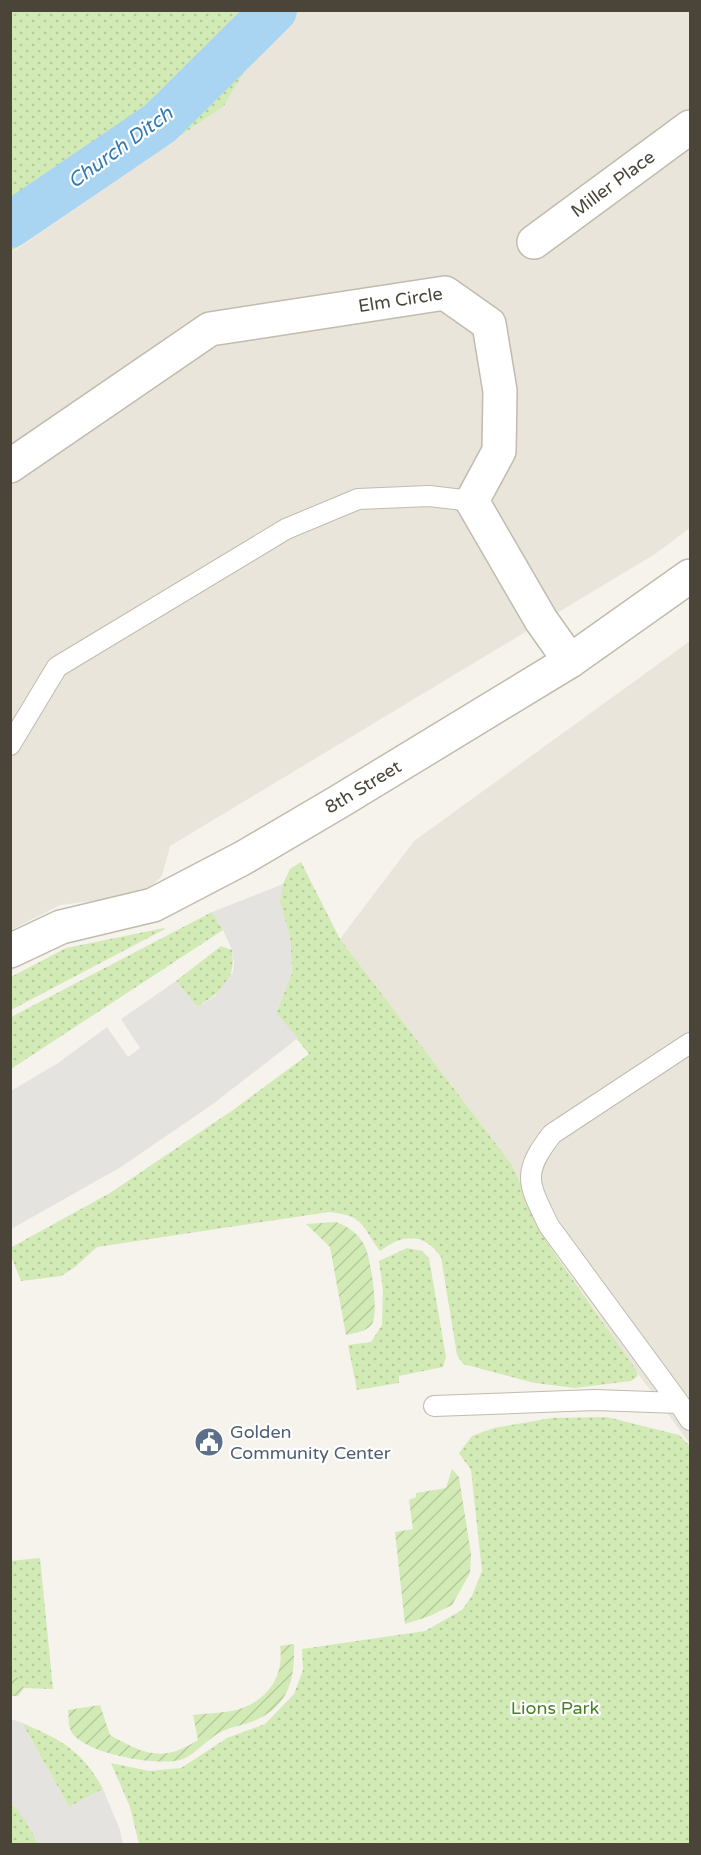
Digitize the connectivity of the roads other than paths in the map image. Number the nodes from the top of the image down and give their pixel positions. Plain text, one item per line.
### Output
1 (690, 127) edge
2 (534, 242) dead end
3 (10, 466) edge
4 (472, 501) junction
5 (690, 576) edge
6 (570, 661) junction
7 (10, 745) edge
8 (10, 951) edge
9 (690, 1043) edge
10 (679, 1403) junction
11 (434, 1406) dead end
12 (690, 1420) edge

1 - 2 street, Miller Place
3 - 4 street, Elm Circle
4 - 6 street
4 - 7 lane
5 - 6 street, 8th Street
6 - 8 street, 8th Street
9 - 10 lane
10 - 11 lane
10 - 12 lane

